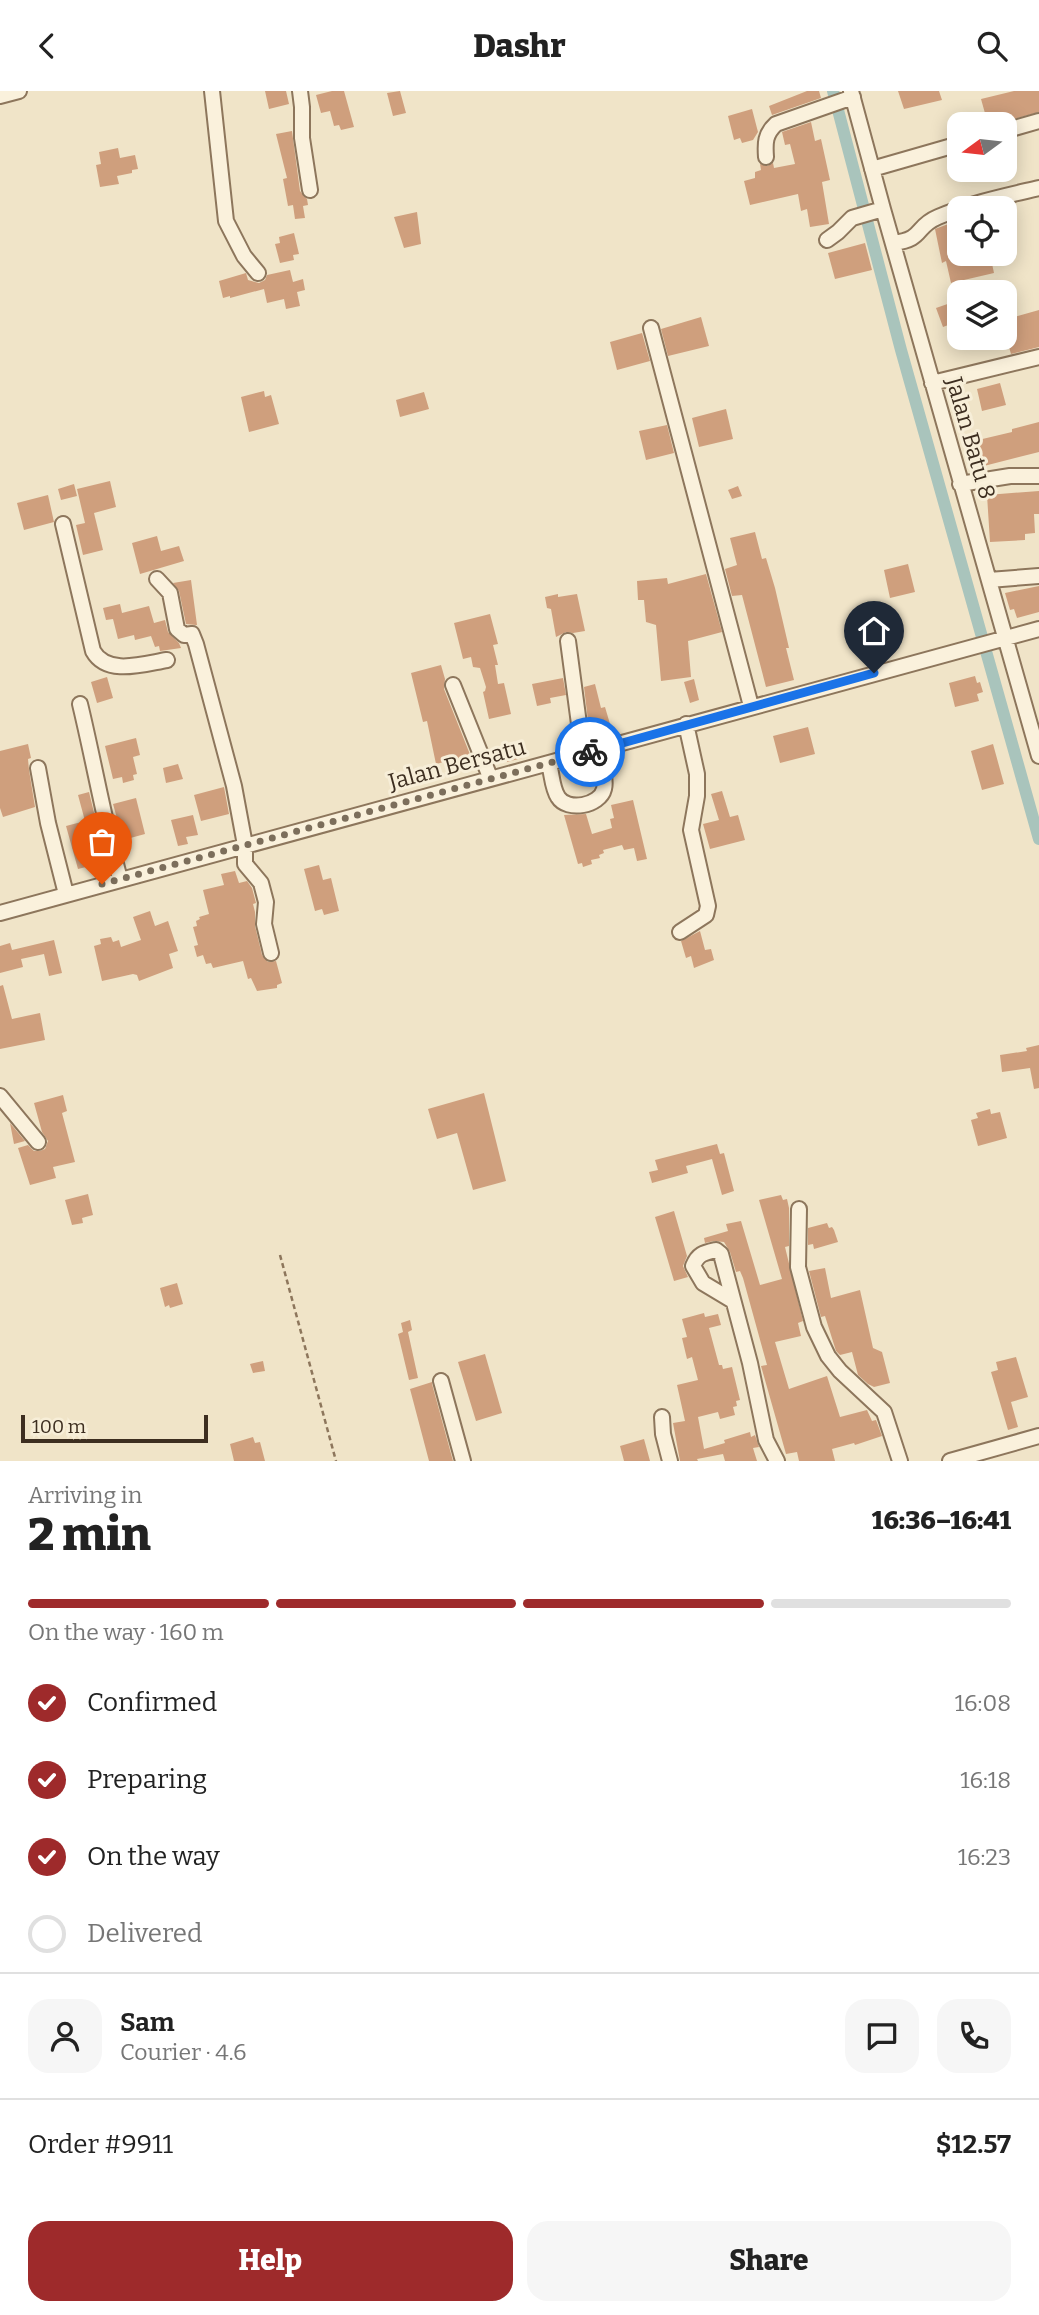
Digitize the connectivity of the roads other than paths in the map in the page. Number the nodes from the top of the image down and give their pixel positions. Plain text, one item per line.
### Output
1 (19, 91) edge
2 (212, 91) edge
3 (300, 91) edge
4 (0, 96) edge
5 (848, 97) edge
6 (1039, 121) edge
7 (1017, 127) edge
8 (947, 147) edge
9 (766, 157) dead end
10 (872, 169) junction
11 (1039, 188) edge
12 (310, 190) dead end
13 (877, 211) junction
14 (827, 240) dead end
15 (893, 243) junction
16 (258, 273) dead end
17 (651, 328) dead end
18 (1039, 357) edge
19 (932, 383) junction
20 (1039, 476) edge
21 (960, 484) junction
22 (63, 524) dead end
23 (1039, 576) edge
24 (157, 579) dead end
25 (989, 580) junction
26 (1039, 629) edge
27 (1002, 638) junction
28 (568, 641) dead end
29 (167, 660) dead end
30 (453, 685) dead end
31 (80, 704) dead end
32 (751, 706) junction
33 (686, 725) junction
34 (590, 752) junction
35 (1039, 756) edge
36 (550, 764) junction
37 (38, 768) dead end
38 (491, 778) junction
39 (245, 845) junction
40 (120, 879) junction
41 (65, 894) junction
42 (0, 913) edge
43 (680, 932) dead end
44 (271, 953) dead end
45 (0, 1095) edge
46 (38, 1142) dead end
47 (799, 1209) dead end
48 (733, 1301) dead end
49 (440, 1381) dead end
50 (662, 1417) dead end
51 (1039, 1436) edge
52 (463, 1461) edge
53 (670, 1461) edge
54 (777, 1461) edge
55 (900, 1461) edge
56 (950, 1461) edge

1 - 4 street
2 - 16 street
3 - 12 street
5 - 9 street
5 - 10 street, Jalan Batu 8
6 - 7 street
8 - 10 street
10 - 13 street, Jalan Batu 8
11 - 15 street
13 - 14 street
13 - 15 street, Jalan Batu 8
15 - 19 street, Jalan Batu 8
17 - 32 street
18 - 19 street
19 - 21 street, Jalan Batu 8
20 - 21 street
21 - 25 street, Jalan Batu 8
22 - 29 street
23 - 25 street
24 - 39 street
25 - 27 street, Jalan Batu 8
26 - 27 street, Jalan Bersatu
27 - 32 street, Jalan Bersatu
27 - 35 street, Jalan Batu 8
28 - 34 street
30 - 38 street
31 - 40 street
32 - 33 street, Jalan Bersatu
33 - 34 street, Jalan Bersatu
33 - 43 street
34 - 36 street, Jalan Bersatu
34 - 36 street
36 - 38 street, Jalan Bersatu
37 - 41 street
38 - 39 street, Jalan Bersatu
39 - 40 street, Jalan Bersatu
39 - 44 street
40 - 41 street, Jalan Bersatu
41 - 42 street, Jalan Bersatu
45 - 46 street
47 - 55 street
48 - 54 street
49 - 52 street
50 - 53 street
51 - 56 street

